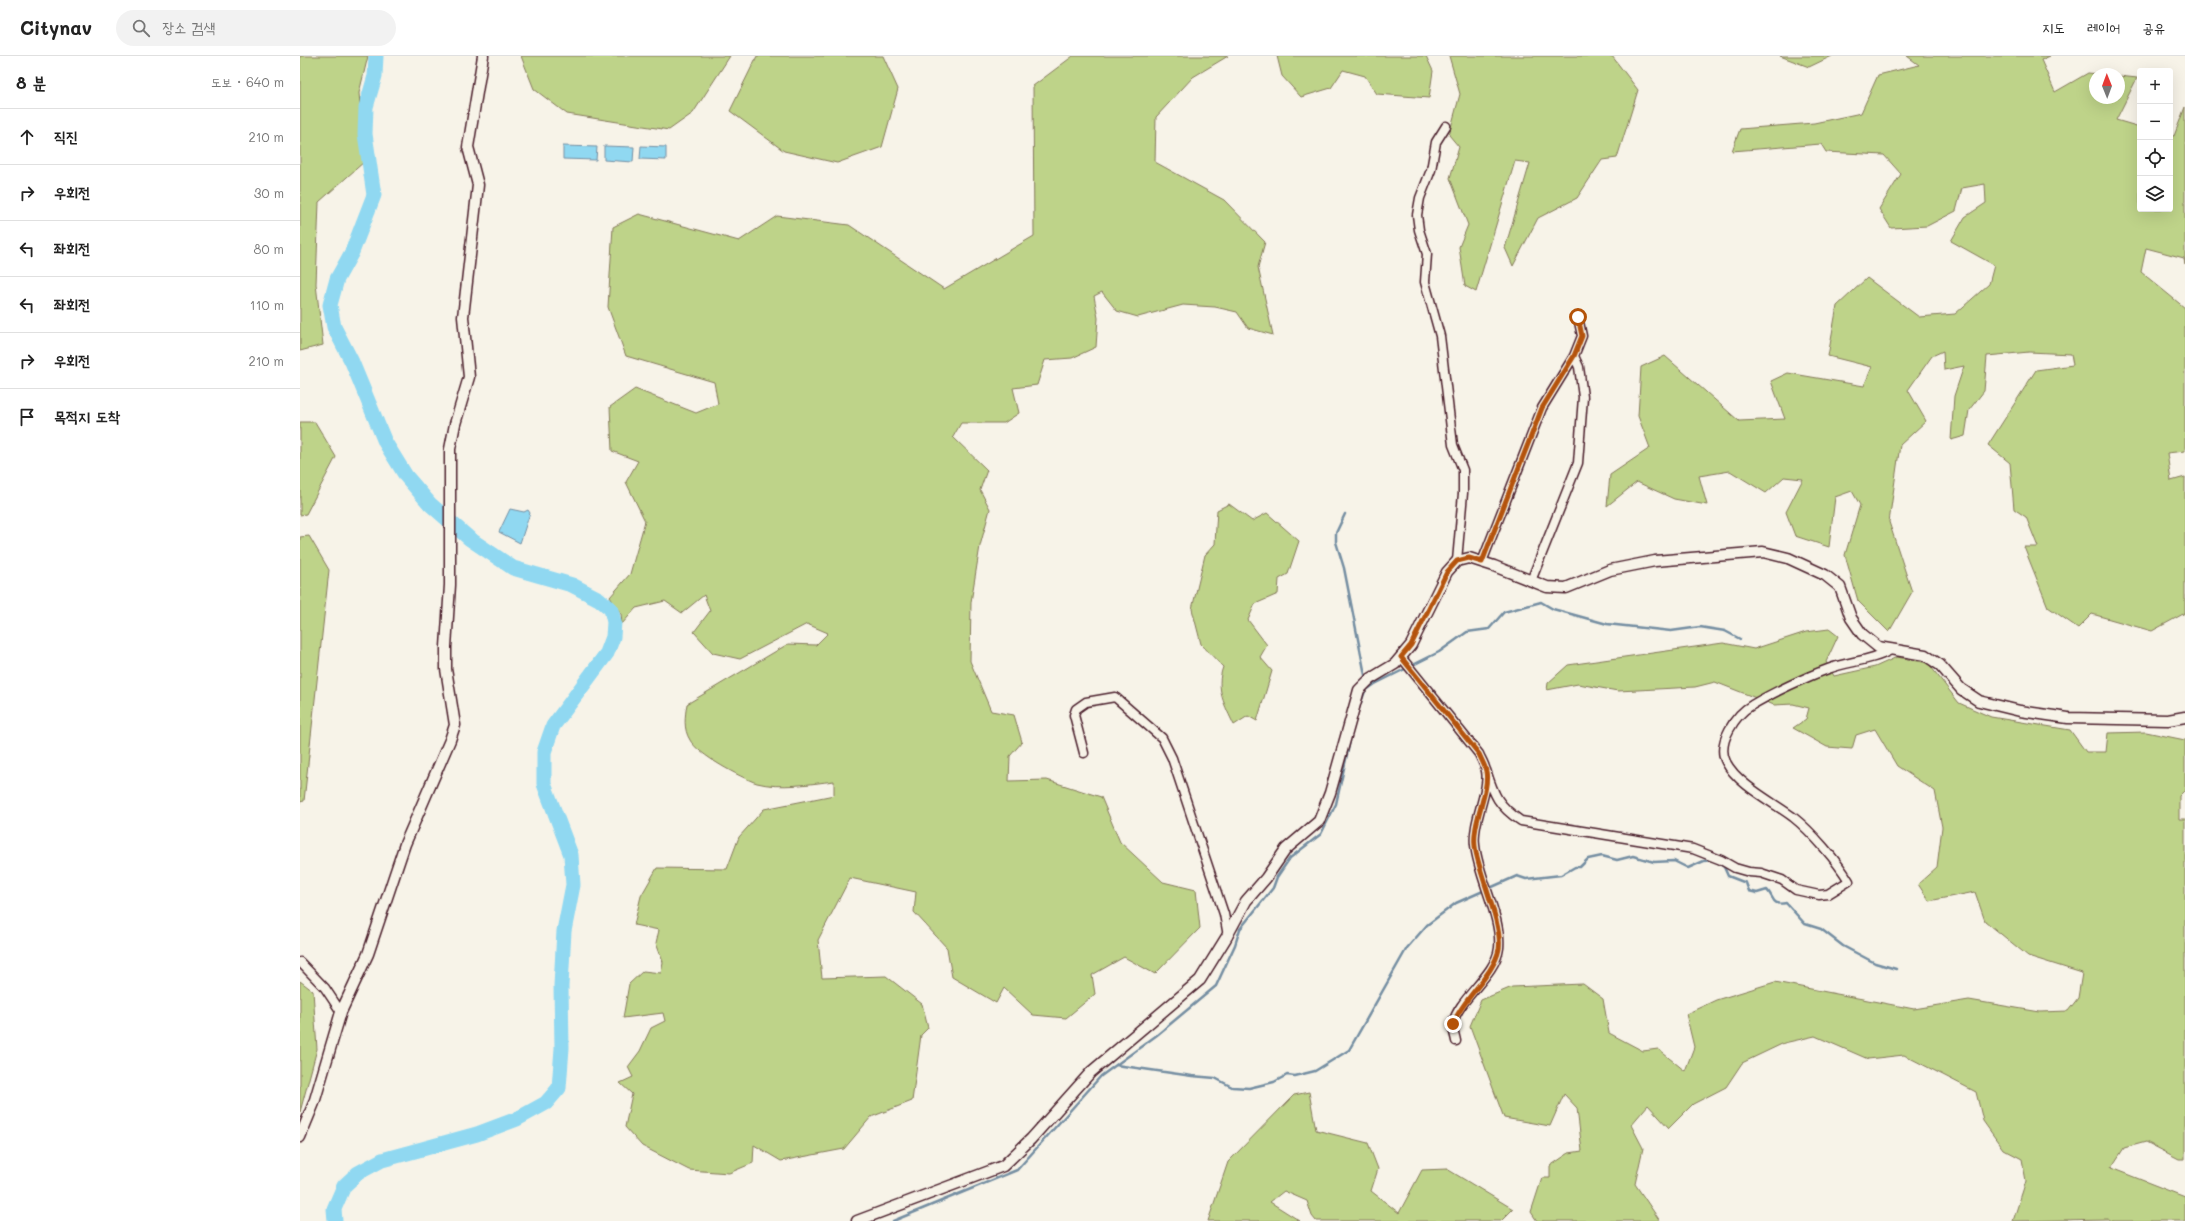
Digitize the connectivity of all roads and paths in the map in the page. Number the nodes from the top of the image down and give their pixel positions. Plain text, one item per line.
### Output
1 (483, 56) edge
2 (1446, 126) dead end
3 (1578, 317) dead end
4 (1574, 356) junction
5 (1457, 561) junction
6 (1482, 562) junction
7 (1532, 581) junction
8 (1892, 649) junction
9 (1401, 657) junction
10 (2185, 717) edge
11 (1084, 753) dead end
12 (1486, 770) junction
13 (1228, 936) junction
14 (300, 962) edge
15 (341, 1012) junction
16 (1456, 1041) dead end
17 (300, 1137) edge
18 (857, 1221) edge

1 - 15 street
2 - 5 street
3 - 4 street
4 - 6 street
4 - 7 street
5 - 6 street
5 - 9 street
6 - 7 street
7 - 8 street
8 - 10 street
8 - 12 street
9 - 12 street
9 - 13 street
11 - 13 street
12 - 16 street
13 - 18 street
14 - 15 street
15 - 17 street

